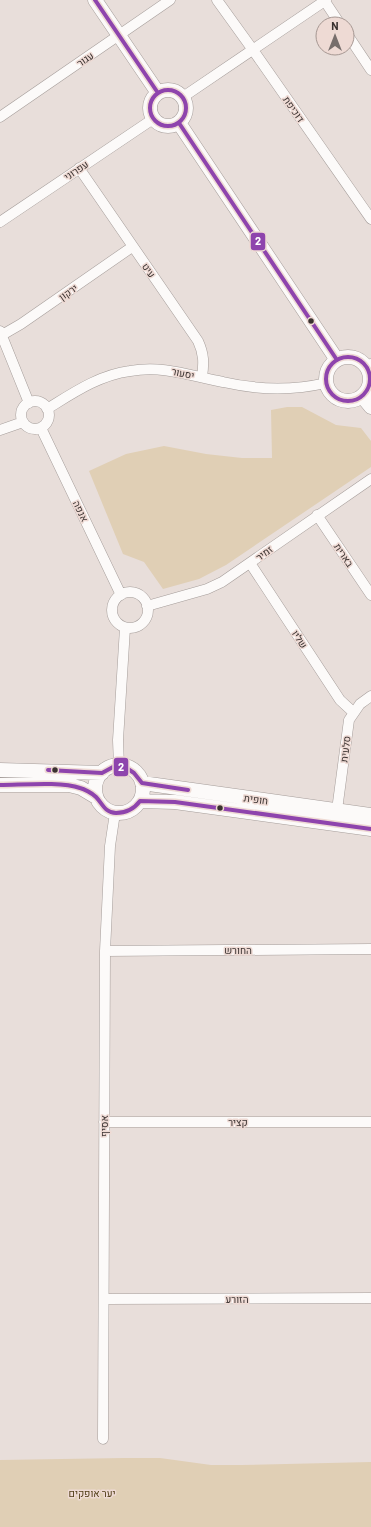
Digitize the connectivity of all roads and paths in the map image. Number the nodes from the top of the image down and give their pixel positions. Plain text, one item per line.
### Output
1 (95, 0) edge
2 (170, 0) edge
3 (217, 0) edge
4 (325, 0) edge
5 (335, 16) edge
6 (119, 36) junction
7 (355, 46) edge
8 (253, 50) junction
9 (371, 70) edge
10 (158, 93) junction
11 (183, 97) junction
12 (0, 117) edge
13 (153, 119) junction
14 (179, 123) junction
15 (80, 168) junction
16 (371, 219) edge
17 (0, 222) edge
18 (132, 246) junction
19 (1, 333) edge
20 (337, 360) junction
21 (369, 366) edge
22 (202, 377) junction
23 (326, 383) junction
24 (362, 396) junction
25 (29, 403) junction
26 (371, 407) edge
27 (48, 409) junction
28 (23, 422) junction
29 (41, 428) junction
30 (0, 430) edge
31 (371, 479) edge
32 (317, 515) junction
33 (250, 563) junction
34 (121, 595) junction
35 (371, 595) edge
36 (147, 606) junction
37 (125, 628) junction
38 (371, 696) edge
39 (353, 712) junction
40 (119, 766) junction
41 (0, 770) edge
42 (102, 773) junction
43 (142, 783) junction
44 (0, 785) edge
45 (96, 797) junction
46 (140, 801) junction
47 (337, 810) junction
48 (115, 813) junction
49 (371, 815) edge
50 (371, 829) edge
51 (371, 949) edge
52 (105, 951) junction
53 (104, 1122) junction
54 (371, 1122) edge
55 (371, 1298) edge
56 (104, 1299) junction
57 (103, 1439) dead end

1 - 6 main road
2 - 6 street, עגור
3 - 8 street, דוכיפת
4 - 5 street
4 - 8 street
6 - 10 main road
6 - 12 street, עגור
7 - 9 street
8 - 11 street
8 - 16 street, דוכיפת
10 - 11 main road
10 - 13 main road
11 - 14 main road
13 - 14 main road
13 - 15 street, עפרוני
14 - 20 main road
15 - 17 street, עפרוני
15 - 18 street, עיט
18 - 19 street, ירקון
18 - 22 street, עיט
19 - 25 street
20 - 21 main road
20 - 23 main road
21 - 24 main road
22 - 23 street, יסעור
22 - 27 street, יסעור
23 - 24 main road
24 - 26 main road
25 - 27 street
25 - 28 street
27 - 29 street
28 - 29 street
28 - 30 street
29 - 34 street, אנפה
31 - 32 street, זמיר
32 - 33 street, זמיר
32 - 35 street, בארית
33 - 36 street, זמיר
33 - 39 street, שליו
34 - 36 street
34 - 37 street
36 - 37 street
37 - 40 street
38 - 39 street, סלעית
39 - 47 street, סלעית
40 - 42 main road
40 - 43 main road
41 - 42 main road
42 - 45 main road
43 - 46 main road
43 - 47 main road, חופית
44 - 45 main road
45 - 48 main road
46 - 48 main road
46 - 50 main road, חופית
47 - 49 main road, חופית
48 - 52 street, אסיף
51 - 52 street, החורש
52 - 53 street, אסיף
53 - 54 street, קציר
53 - 56 street, אסיף
55 - 56 street, הזורע
56 - 57 street, אסיף

